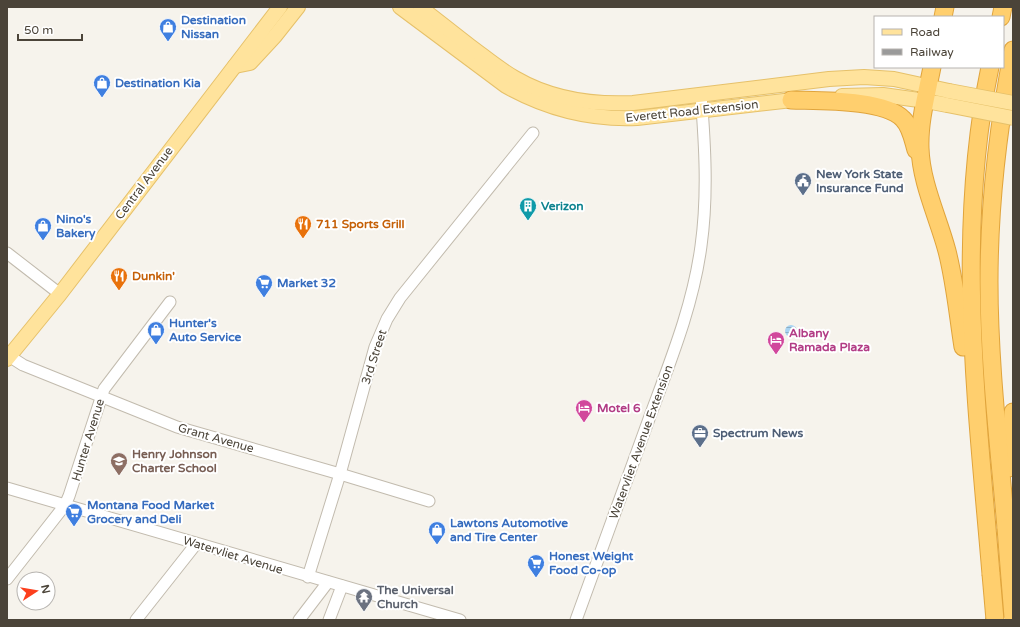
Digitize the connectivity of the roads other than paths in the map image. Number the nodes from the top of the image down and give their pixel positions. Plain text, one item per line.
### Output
1 (280, 7) edge
2 (298, 7) edge
3 (400, 7) edge
4 (420, 7) edge
5 (431, 13) edge
6 (1013, 50) edge
7 (235, 66) junction
8 (932, 68) edge
9 (990, 68) edge
10 (927, 93) junction
11 (701, 95) junction
12 (792, 100) junction
13 (1013, 103) edge
14 (702, 110) junction
15 (1013, 118) edge
16 (533, 133) dead end
17 (928, 189) junction
18 (7, 253) edge
19 (60, 294) junction
20 (170, 302) dead end
21 (8, 358) edge
22 (101, 397) junction
23 (1013, 412) edge
24 (340, 474) junction
25 (7, 488) edge
26 (985, 500) junction
27 (429, 502) dead end
28 (65, 505) junction
29 (1006, 528) junction
30 (196, 544) junction
31 (308, 577) junction
32 (7, 579) edge
33 (328, 582) junction
34 (342, 586) junction
35 (1013, 617) edge
36 (136, 620) edge
37 (299, 620) edge
38 (329, 620) edge
39 (460, 620) edge
40 (576, 620) edge
41 (994, 620) edge

1 - 7 main road, Central Avenue
2 - 7 main road
3 - 14 main road, Everett Road Extension
4 - 5 main road, Everett Road Extension
5 - 11 main road, Everett Road Extension
6 - 29 highway
7 - 19 main road, Central Avenue
8 - 10 highway
9 - 26 highway
10 - 11 main road, Everett Road Extension
10 - 12 main road, Everett Road Extension
10 - 13 main road, Everett Road Extension, bridge
10 - 15 main road, Everett Road Extension, bridge
10 - 17 highway
11 - 14 street, Watervliet Avenue Extension
12 - 14 main road, Everett Road Extension
12 - 17 highway
14 - 40 street, Watervliet Avenue Extension
16 - 24 street, 3rd Street
17 - 26 highway
18 - 19 street
19 - 21 main road, Central Avenue
20 - 22 street, Hunter Avenue
21 - 22 street, Grant Avenue
22 - 24 street, Grant Avenue
22 - 28 street, Hunter Avenue
23 - 29 highway
24 - 27 street, Grant Avenue
24 - 31 street, 3rd Street
25 - 28 street, Watervliet Avenue
26 - 41 highway, bridge
28 - 30 street, Watervliet Avenue
28 - 32 street, Hunter Avenue
29 - 35 highway, bridge
30 - 31 street, Watervliet Avenue
30 - 36 street
31 - 33 street, Watervliet Avenue
33 - 34 street, Watervliet Avenue
33 - 37 street
34 - 38 street
34 - 39 street, Watervliet Avenue

